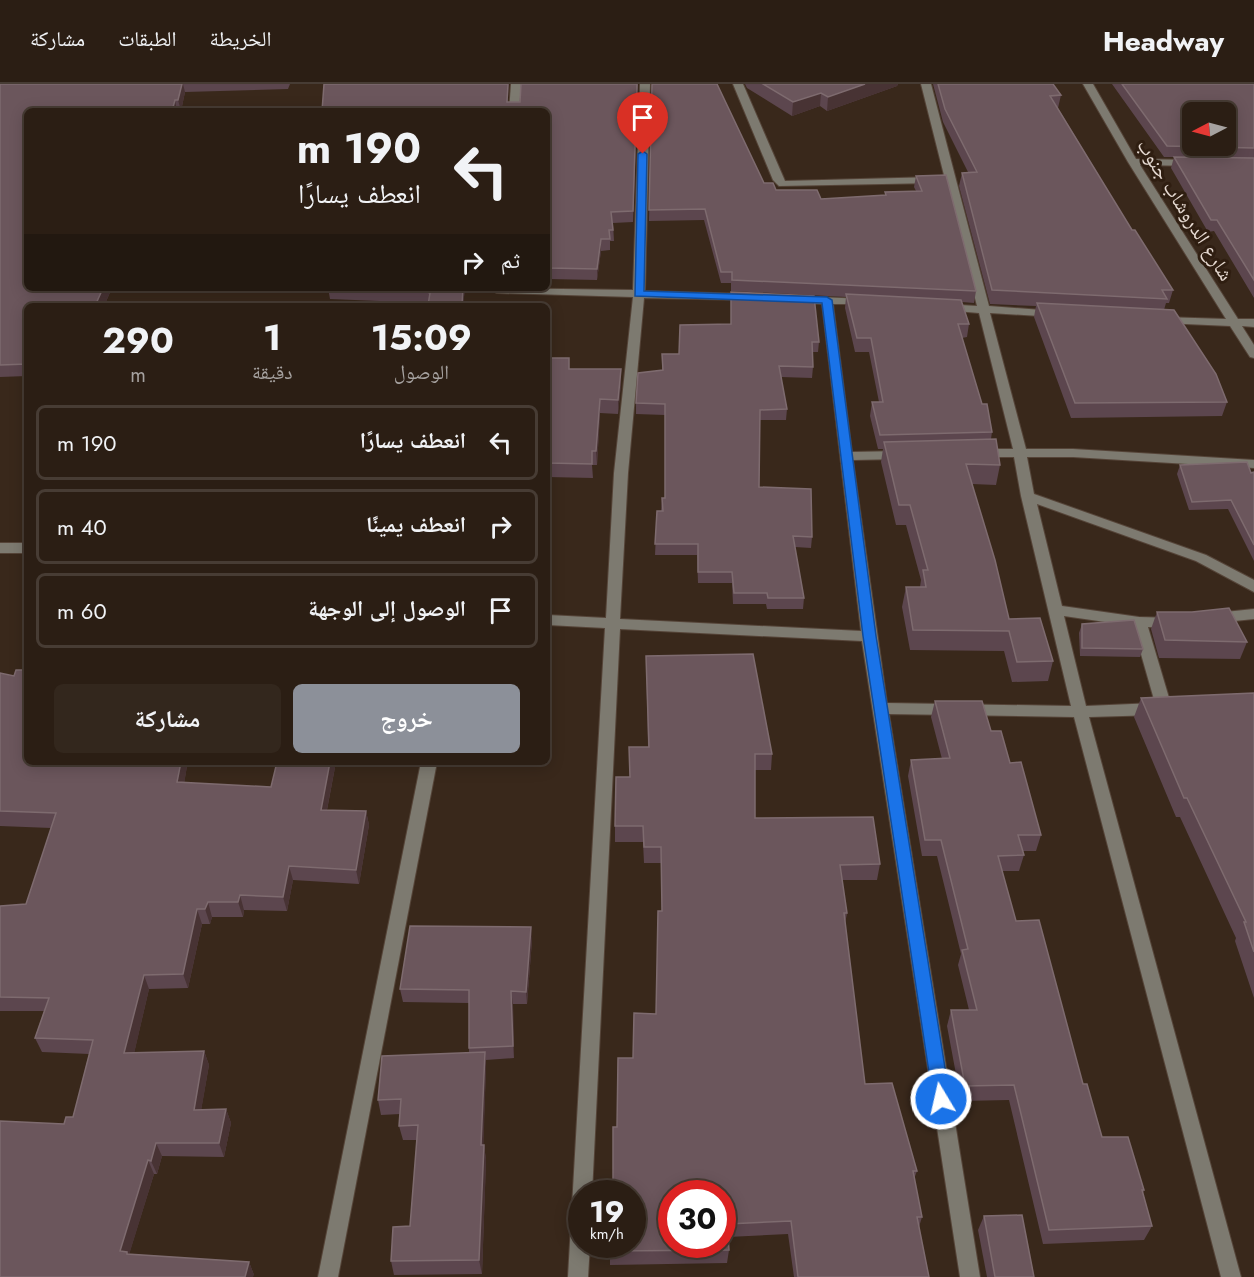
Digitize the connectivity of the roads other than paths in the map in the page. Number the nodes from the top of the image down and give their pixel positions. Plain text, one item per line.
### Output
1 (516, 84) edge
2 (645, 84) edge
3 (738, 84) edge
4 (926, 84) edge
5 (1088, 84) edge
6 (514, 108) edge
7 (1133, 162) junction
8 (1199, 163) edge
9 (950, 179) junction
10 (550, 291) edge
11 (639, 294) junction
12 (756, 297) edge
13 (779, 298) edge
14 (827, 300) junction
15 (884, 304) edge
16 (929, 306) edge
17 (985, 310) junction
18 (1069, 314) edge
19 (1152, 319) edge
20 (1254, 323) edge
21 (1236, 324) junction
22 (1254, 354) edge
23 (1020, 452) junction
24 (962, 454) edge
25 (916, 455) edge
26 (846, 456) junction
27 (1254, 464) edge
28 (1028, 496) junction
29 (0, 548) edge
30 (24, 548) edge
31 (1254, 587) edge
32 (1057, 610) junction
33 (1254, 614) edge
34 (550, 620) edge
35 (1139, 622) junction
36 (614, 625) junction
37 (869, 636) junction
38 (881, 708) junction
39 (1080, 712) junction
40 (428, 765) edge
41 (583, 1180) edge
42 (579, 1258) edge
43 (328, 1277) edge
44 (578, 1277) edge
45 (970, 1277) edge
46 (1230, 1277) edge

1 - 6 street
2 - 11 street
3 - 9 street
4 - 9 street
5 - 7 street, شارع الدروشاب جنوب
7 - 8 street
7 - 21 street, شارع الدروشاب جنوب
9 - 17 street
10 - 11 street
11 - 12 street
11 - 36 street
13 - 14 street
14 - 15 street
14 - 26 street
16 - 17 street
17 - 18 street
17 - 23 street
19 - 21 street
20 - 21 street
21 - 22 street, شارع الدروشاب جنوب
23 - 24 street
23 - 27 street
23 - 28 street
25 - 26 street
26 - 37 street
28 - 31 street
28 - 32 street
29 - 30 street
32 - 35 street
32 - 39 street
33 - 35 street
34 - 36 street
35 - 39 street
36 - 37 street
36 - 41 street
37 - 38 street
38 - 39 street
38 - 45 street
39 - 46 street
40 - 43 street
42 - 44 street

